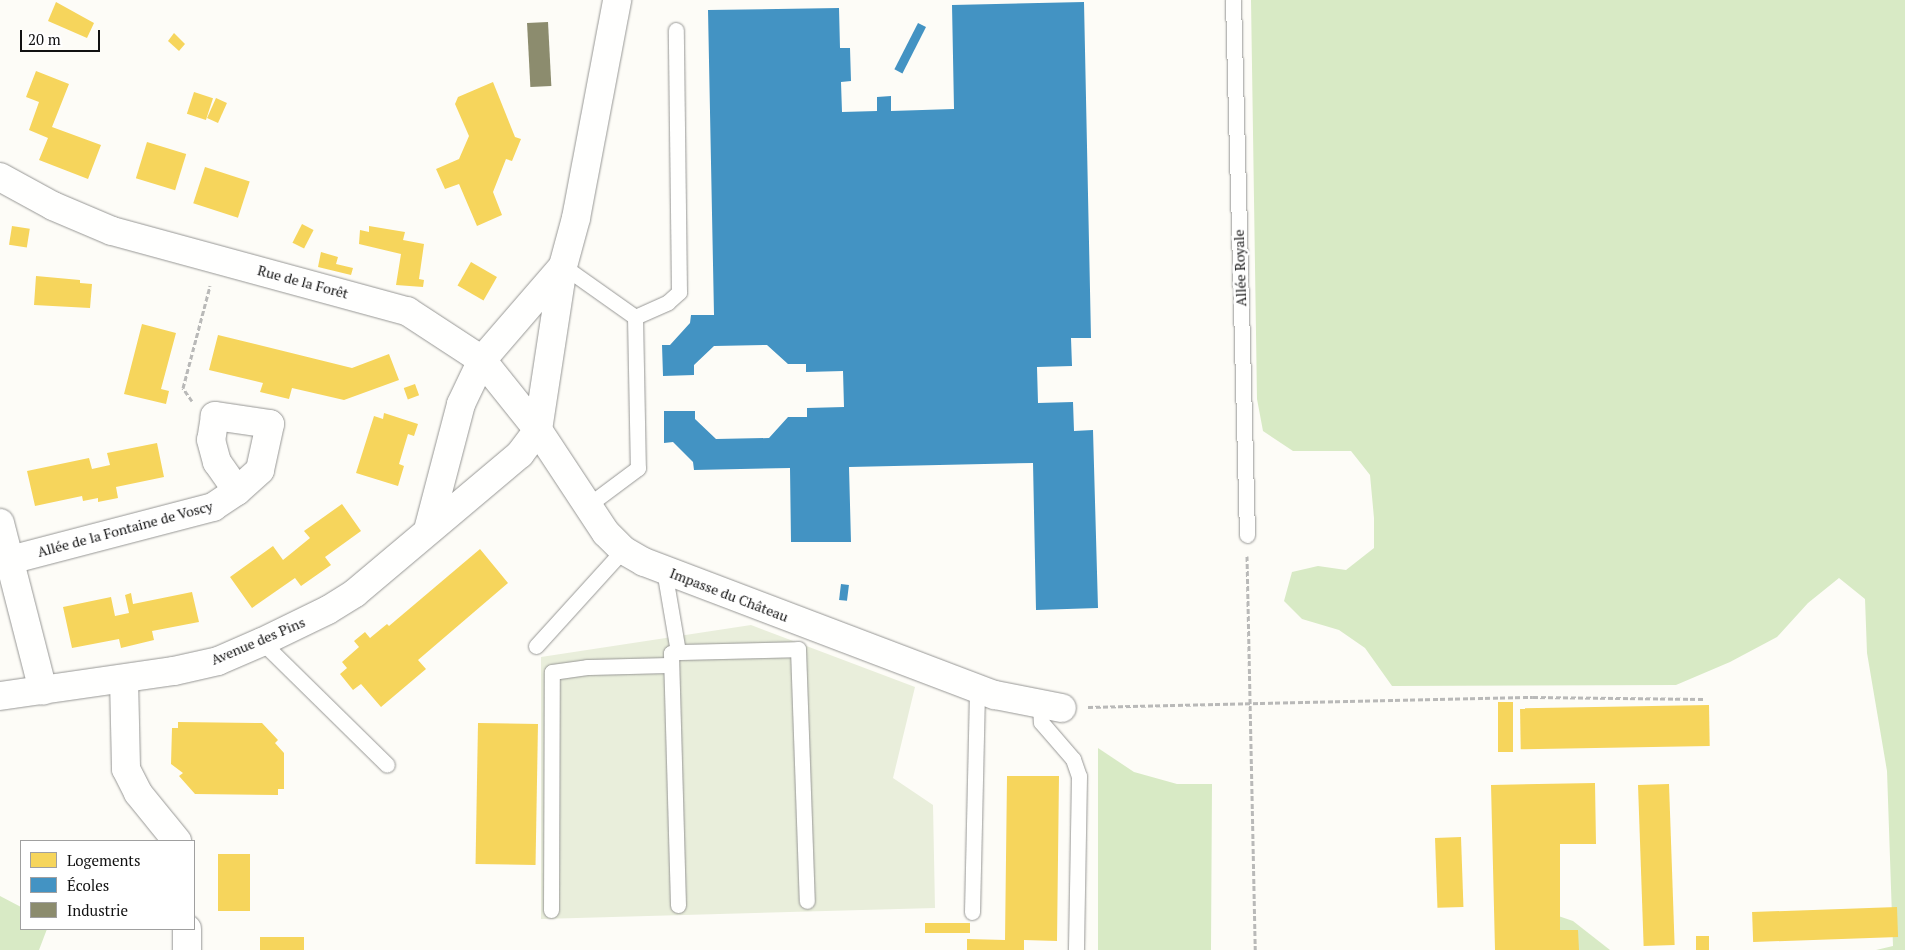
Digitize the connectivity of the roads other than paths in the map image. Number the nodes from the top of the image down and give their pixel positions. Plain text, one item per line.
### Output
1 (617, 0) edge
2 (1233, 0) edge
3 (676, 30) dead end
4 (0, 177) edge
5 (563, 266) junction
6 (635, 317) junction
7 (482, 360) junction
8 (538, 430) junction
9 (237, 491) junction
10 (588, 506) junction
11 (0, 523) edge
12 (428, 530) junction
13 (1247, 535) road end
14 (623, 550) junction
15 (10, 560) junction
16 (664, 570) junction
17 (262, 642) junction
18 (536, 646) dead end
19 (675, 659) junction
20 (124, 679) junction
21 (976, 688) junction
22 (43, 691) junction
23 (0, 696) edge
24 (1051, 706) joint
25 (387, 765) dead end
26 (176, 840) edge
27 (807, 901) dead end
28 (678, 905) dead end
29 (551, 910) dead end
30 (972, 912) dead end
31 (187, 930) edge
32 (187, 950) edge
33 (1076, 950) edge

1 - 5 street
2 - 13 lane, Allée Royale
3 - 6 lane
4 - 7 street, Rue de la Forêt
5 - 6 lane
5 - 7 street
5 - 8 street
6 - 10 lane
7 - 8 street, Impasse du Château
7 - 12 street
8 - 10 street, Impasse du Château
8 - 12 street, Avenue des Pins
9 - 9 street, Allée de la Fontaine de Voscy
9 - 15 street, Allée de la Fontaine de Voscy
10 - 14 street, Impasse du Château
11 - 15 street
12 - 17 street, Avenue des Pins
14 - 16 street, Impasse du Château
14 - 18 lane
15 - 22 street
16 - 19 lane
16 - 21 street, Impasse du Château
17 - 20 street, Avenue des Pins
17 - 25 lane
19 - 27 lane
19 - 28 lane
19 - 29 lane
20 - 22 street, Avenue des Pins
20 - 26 street
21 - 24 street, Impasse du Château
21 - 30 lane
22 - 23 street, Avenue des Pins
24 - 33 lane
31 - 32 street

